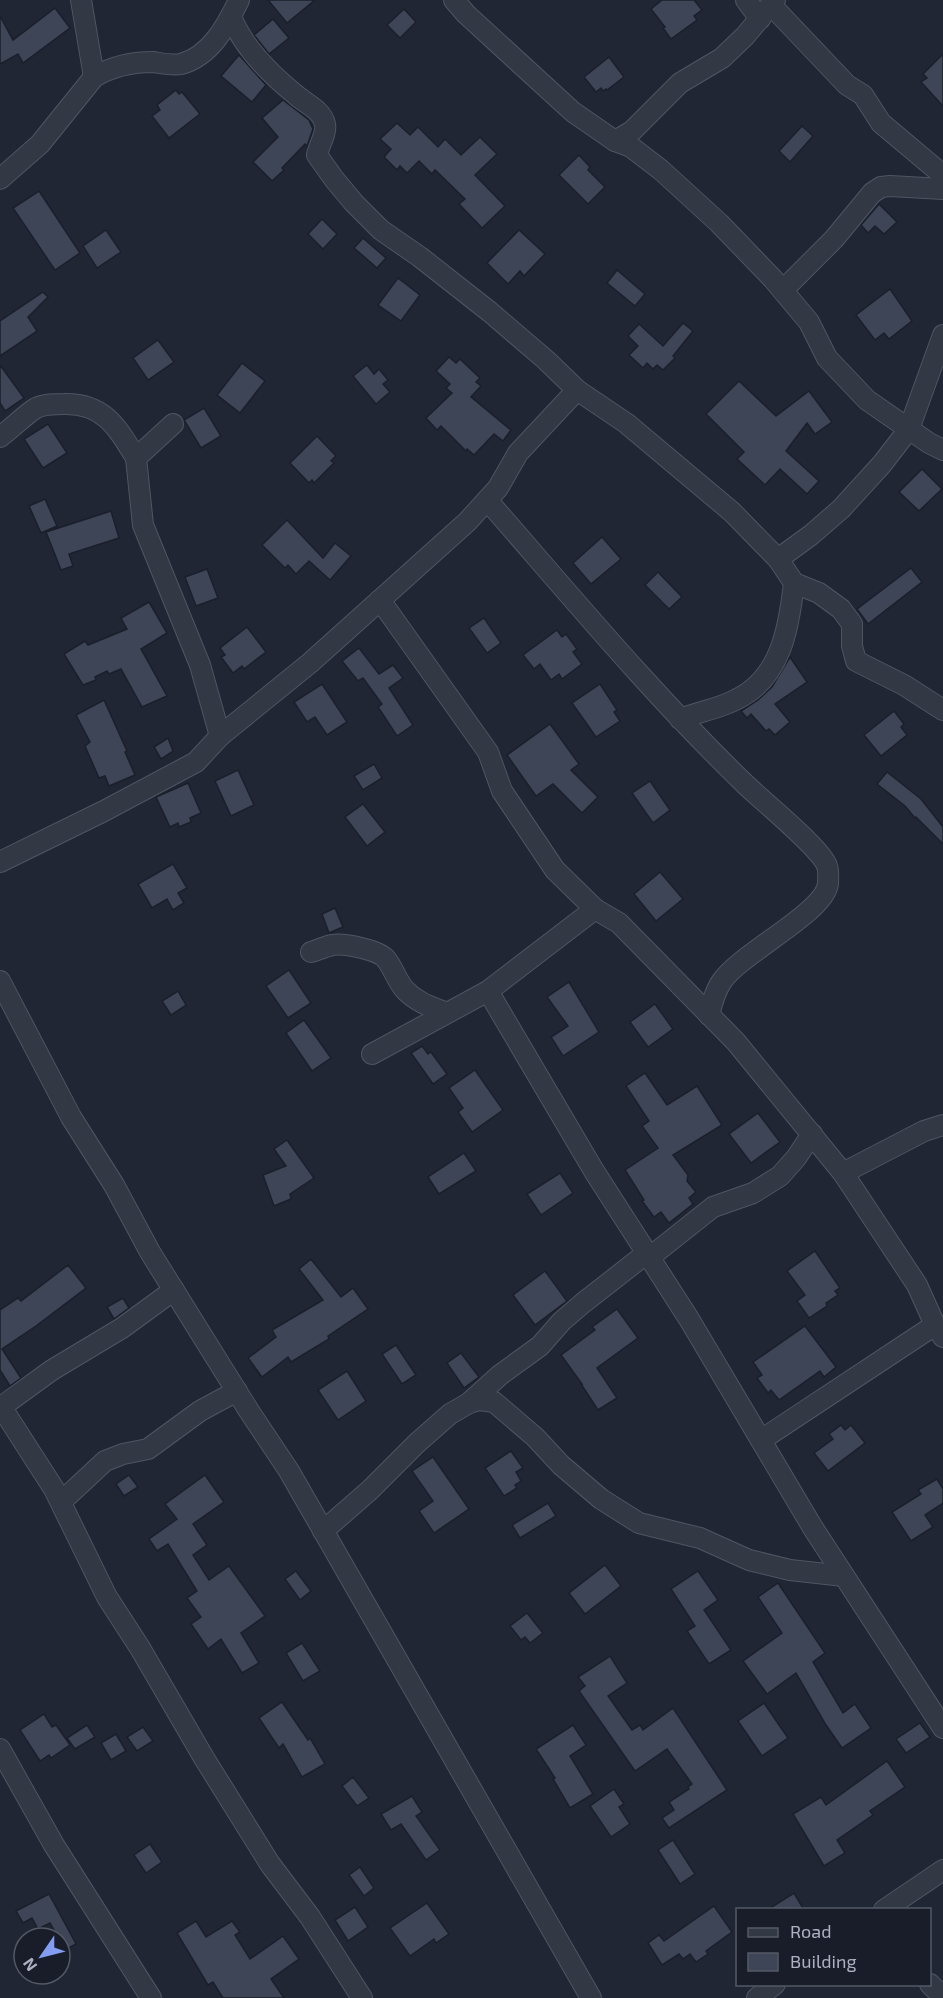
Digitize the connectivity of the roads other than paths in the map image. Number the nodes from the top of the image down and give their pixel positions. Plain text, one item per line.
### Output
1 (81, 0) edge
2 (454, 0) edge
3 (746, 0) edge
4 (235, 8) edge
5 (769, 8) edge
6 (94, 77) junction
7 (615, 141) junction
8 (943, 175) edge
9 (0, 179) edge
10 (943, 189) edge
11 (783, 290) junction
12 (943, 335) edge
13 (577, 390) junction
14 (173, 424) dead end
15 (909, 429) junction
16 (0, 437) edge
17 (943, 450) edge
18 (136, 458) junction
19 (487, 500) junction
20 (778, 559) junction
21 (794, 583) junction
22 (380, 600) junction
23 (943, 710) edge
24 (680, 719) junction
25 (220, 736) junction
26 (0, 862) edge
27 (595, 909) junction
28 (311, 952) dead end
29 (0, 981) edge
30 (488, 991) junction
31 (447, 1013) junction
32 (709, 1015) junction
33 (372, 1054) dead end
34 (943, 1125) edge
35 (812, 1134) junction
36 (843, 1173) junction
37 (649, 1255) junction
38 (174, 1290) junction
39 (939, 1331) edge
40 (237, 1391) junction
41 (469, 1403) junction
42 (1, 1406) edge
43 (761, 1440) junction
44 (60, 1502) junction
45 (323, 1531) junction
46 (844, 1576) junction
47 (943, 1728) edge
48 (0, 1749) edge
49 (943, 1870) edge
50 (887, 1908) edge
51 (931, 1985) edge
52 (773, 1986) edge
53 (943, 1997) edge
54 (151, 1998) edge
55 (362, 1998) edge
56 (591, 1998) edge
57 (756, 1998) edge

1 - 6 street
2 - 7 street
3 - 5 street
4 - 6 street
4 - 13 street
5 - 7 street
5 - 8 street
6 - 9 street
7 - 11 street
10 - 11 street
11 - 15 street
12 - 15 street
13 - 19 street
13 - 20 street
14 - 18 street
15 - 17 street
15 - 20 street
16 - 18 street
18 - 25 street
19 - 22 street
19 - 24 street
20 - 21 street
21 - 23 street
21 - 24 street
22 - 25 street
22 - 27 street
24 - 32 street
25 - 26 street
27 - 30 street
27 - 32 street
28 - 31 street
29 - 38 street
30 - 31 street
30 - 37 street
31 - 33 street
32 - 35 street
34 - 36 street
35 - 36 street
35 - 37 street
36 - 39 street
37 - 41 street
37 - 43 street
38 - 40 street
38 - 42 street
39 - 43 street
40 - 44 street
40 - 45 street
41 - 45 street
41 - 46 street
42 - 44 street
43 - 46 street
44 - 55 street
45 - 56 street
46 - 47 street
48 - 54 street
49 - 50 street
51 - 53 street
52 - 57 street

